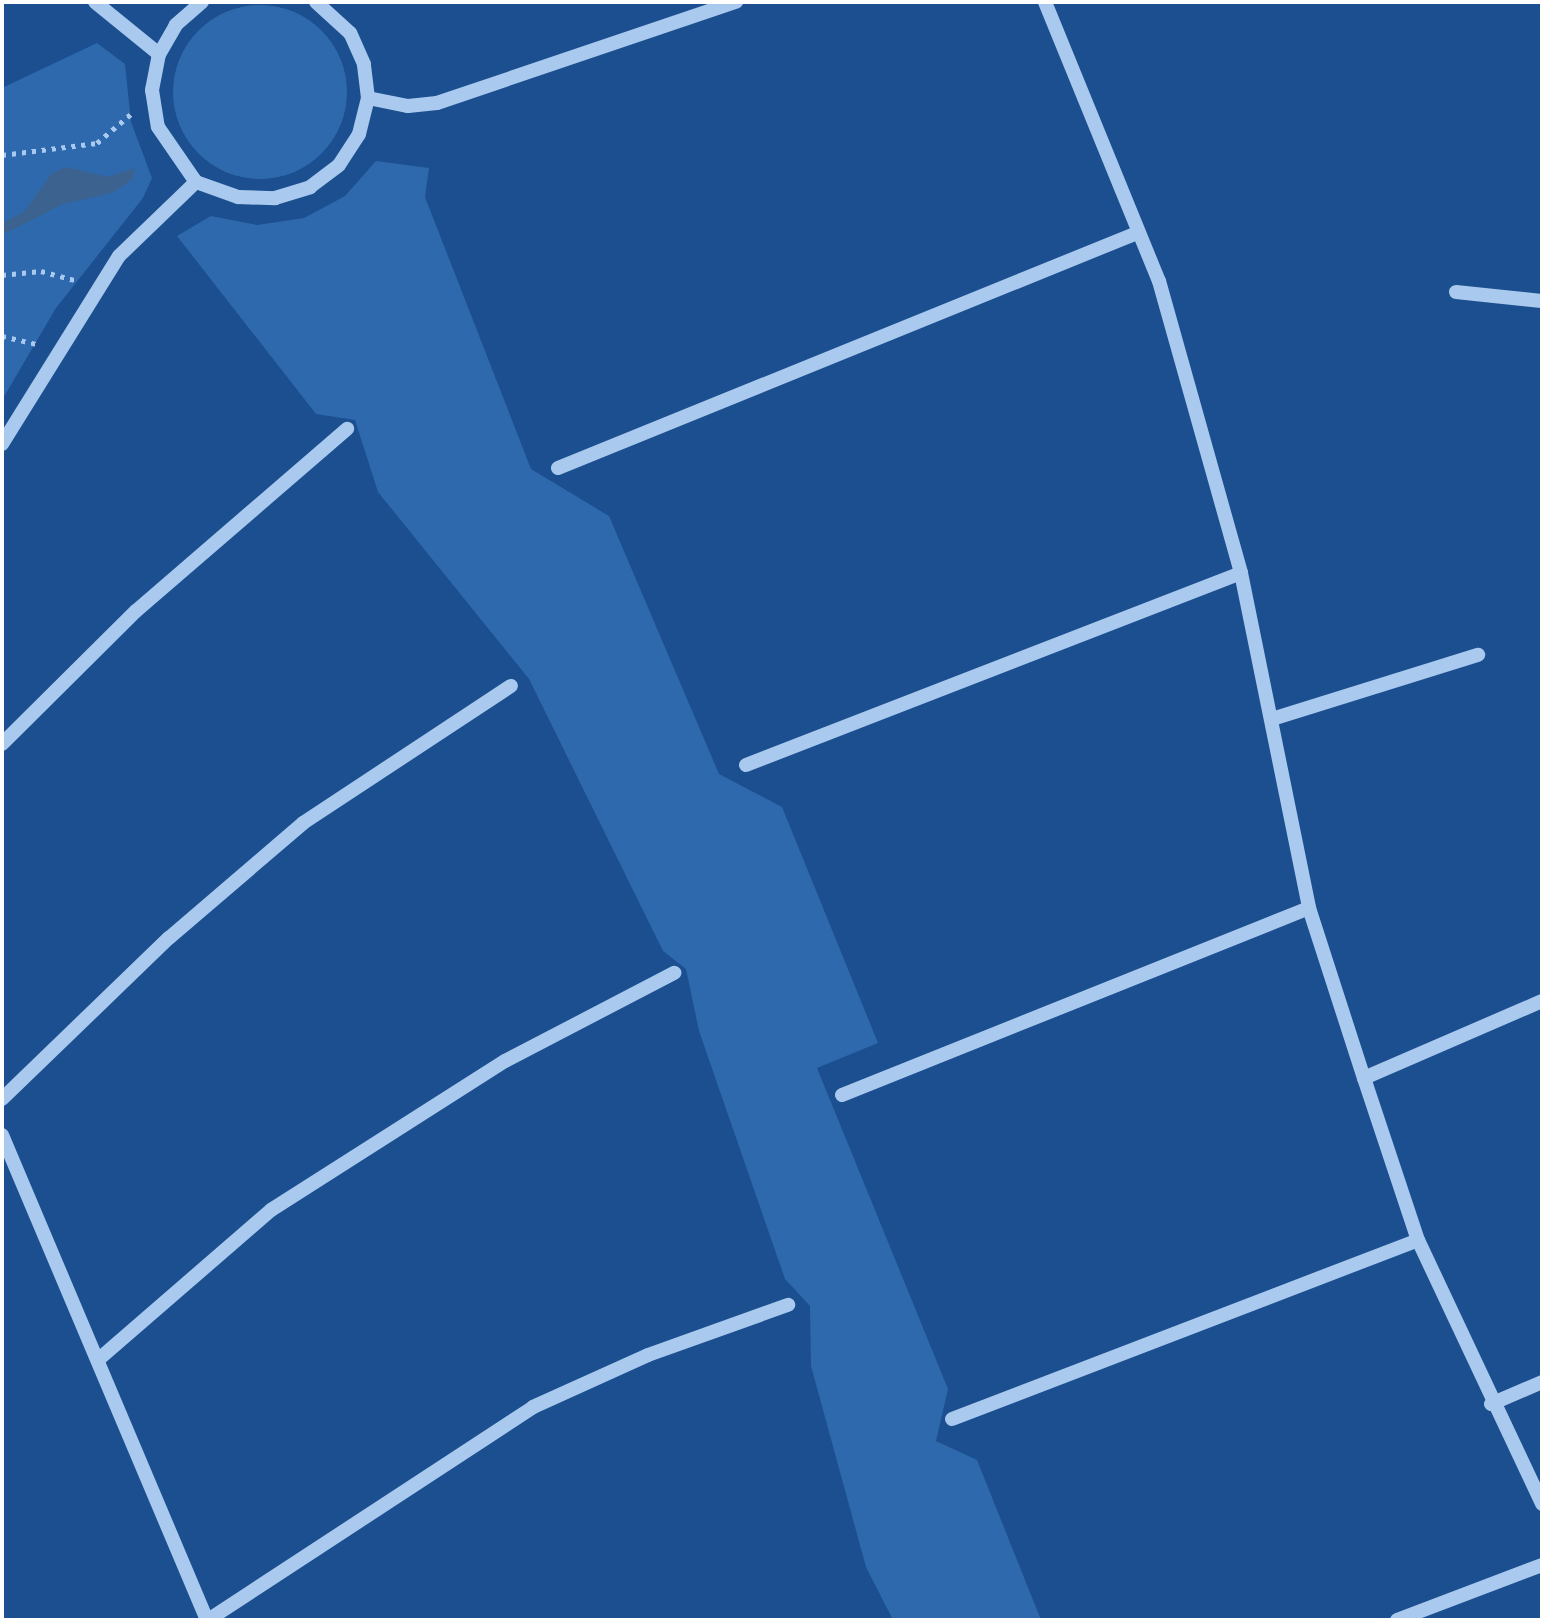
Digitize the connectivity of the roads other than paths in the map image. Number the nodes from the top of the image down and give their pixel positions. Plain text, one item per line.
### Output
1 (95, 2) edge
2 (201, 2) edge
3 (316, 2) edge
4 (736, 2) edge
5 (1045, 2) edge
6 (159, 54) junction
7 (368, 98) junction
8 (196, 182) junction
9 (1137, 233) junction
10 (1456, 292) dead end
11 (1542, 301) edge
12 (347, 429) dead end
13 (2, 444) edge
14 (558, 468) dead end
15 (1241, 573) junction
16 (1478, 655) dead end
17 (511, 686) dead end
18 (1272, 719) junction
19 (2, 744) edge
20 (746, 765) dead end
21 (1309, 908) junction
22 (674, 973) dead end
23 (1542, 1001) edge
24 (1364, 1078) junction
25 (842, 1095) dead end
26 (2, 1099) edge
27 (2, 1135) edge
28 (1418, 1240) junction
29 (788, 1305) dead end
30 (99, 1359) junction
31 (1542, 1382) edge
32 (1491, 1404) junction
33 (952, 1419) dead end
34 (1542, 1504) edge
35 (1542, 1565) edge
36 (208, 1620) edge
37 (1397, 1620) edge

1 - 6 street
2 - 6 street
3 - 7 street
4 - 7 street
5 - 9 street
6 - 8 street
7 - 8 street
8 - 13 street
9 - 14 street
9 - 15 street
10 - 11 street
12 - 19 street
15 - 18 street
15 - 20 street
16 - 18 street
17 - 26 street
18 - 21 street
21 - 24 street
21 - 25 street
22 - 30 street
23 - 24 street
24 - 28 street
27 - 30 street
28 - 32 street
28 - 33 street
29 - 36 street
30 - 36 street
31 - 32 street
32 - 34 street
35 - 37 street

